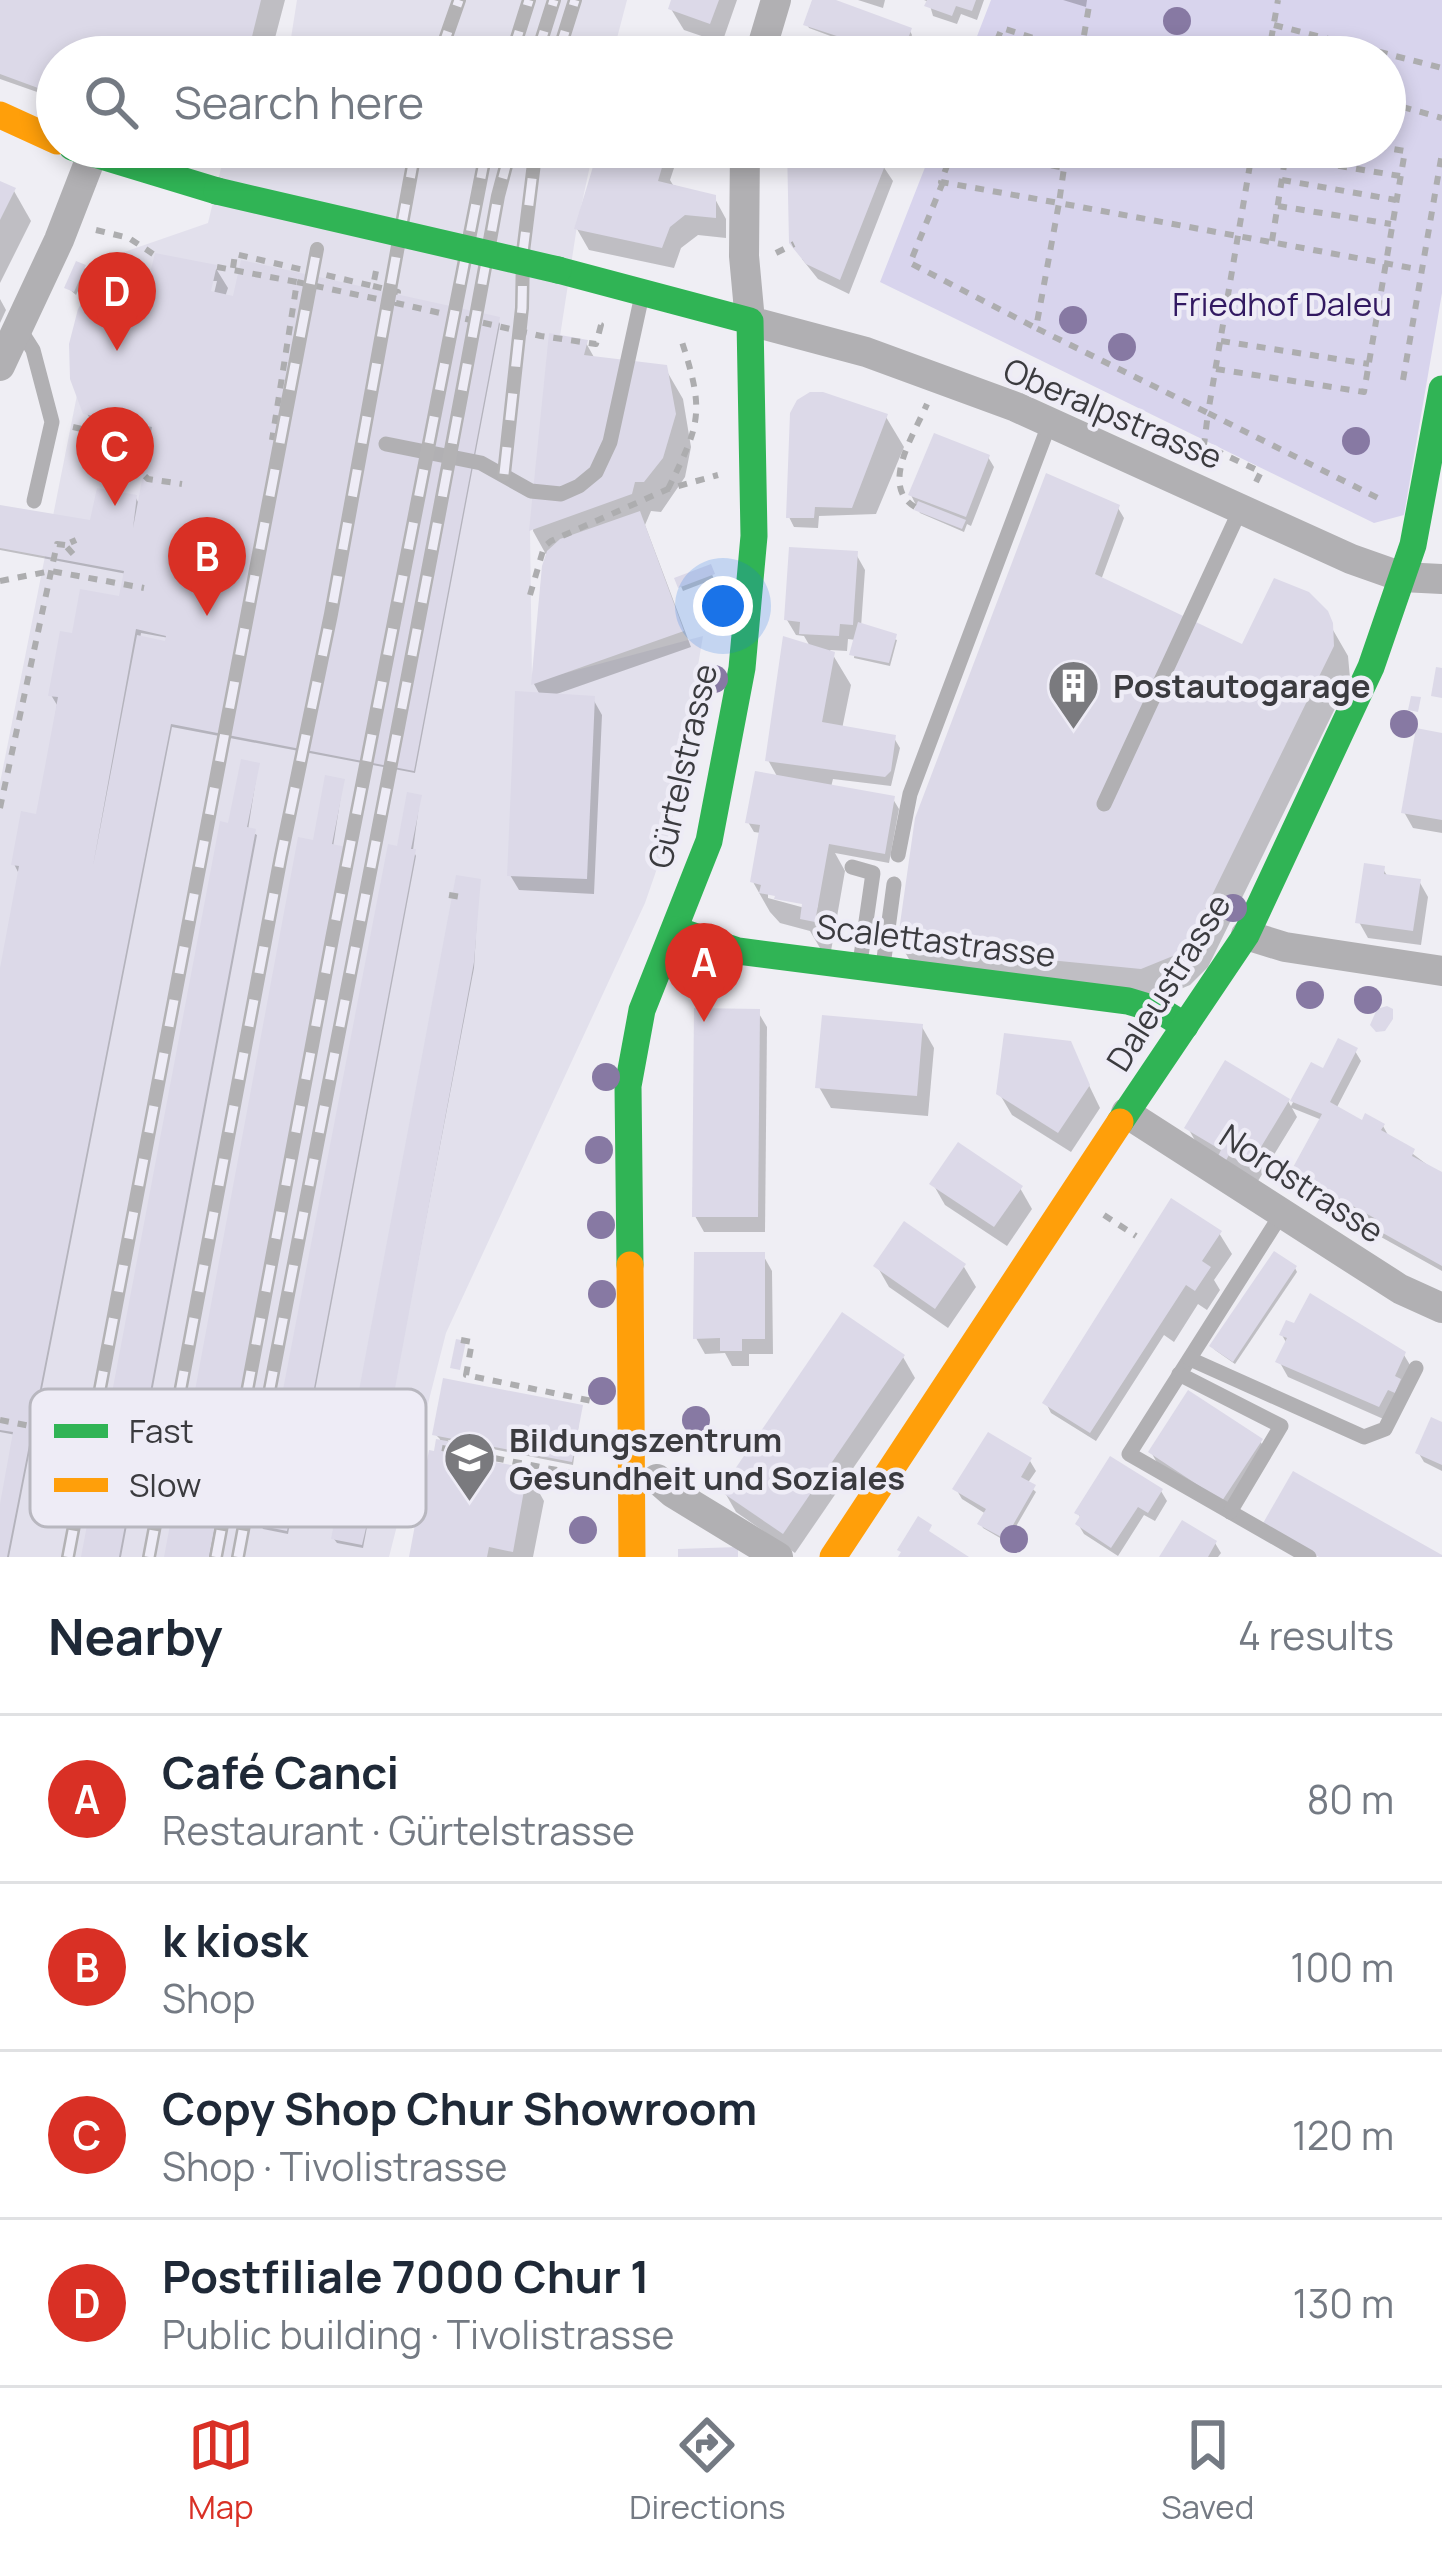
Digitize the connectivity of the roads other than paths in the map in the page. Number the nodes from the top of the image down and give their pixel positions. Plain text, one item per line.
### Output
1 (776, 0) edge
2 (765, 36) edge
3 (0, 115) edge
4 (36, 131) edge
5 (76, 168) edge
6 (140, 168) edge
7 (745, 168) edge
8 (643, 292) junction
9 (750, 321) junction
10 (19, 328) junction
11 (0, 366) edge
12 (1442, 389) edge
13 (1051, 422) junction
14 (386, 444) dead end
15 (34, 501) dead end
16 (1241, 508) junction
17 (1402, 578) junction
18 (1442, 579) edge
19 (1104, 804) dead end
20 (898, 855) dead end
21 (851, 867) dead end
22 (894, 884) dead end
23 (676, 930) junction
24 (1246, 935) junction
25 (871, 968) junction
26 (1442, 970) edge
27 (1185, 1026) junction
28 (1126, 1113) junction
29 (1282, 1213) junction
30 (1442, 1308) edge
31 (1190, 1359) junction
32 (1416, 1368) dead end
33 (1180, 1374) junction
34 (657, 1479) dead end
35 (1230, 1512) junction
36 (632, 1557) edge
37 (778, 1557) edge
38 (833, 1557) edge
39 (1309, 1557) edge

1 - 2 street
3 - 4 street
5 - 10 street
6 - 8 street, bridge
7 - 9 street
8 - 9 street
8 - 14 lane
9 - 13 street, Oberalpstrasse
9 - 23 street, Gürtelstrasse
10 - 11 street
10 - 15 lane
12 - 17 street, Daleustrasse
13 - 16 street, Oberalpstrasse
13 - 20 lane
16 - 17 street, Oberalpstrasse
16 - 19 lane
17 - 18 street, Oberalpstrasse
17 - 24 street, Daleustrasse
21 - 25 lane
22 - 25 lane
23 - 25 street, Scalettastrasse
23 - 36 street, Gürtelstrasse
24 - 26 street
24 - 27 street, Daleustrasse
25 - 27 street, Scalettastrasse
27 - 28 street, Daleustrasse
28 - 29 street, Nordstrasse
28 - 38 street, Daleustrasse
29 - 30 street, Nordstrasse
29 - 31 lane
31 - 32 lane
31 - 33 lane
33 - 35 lane
33 - 35 lane
34 - 37 street
35 - 39 lane

